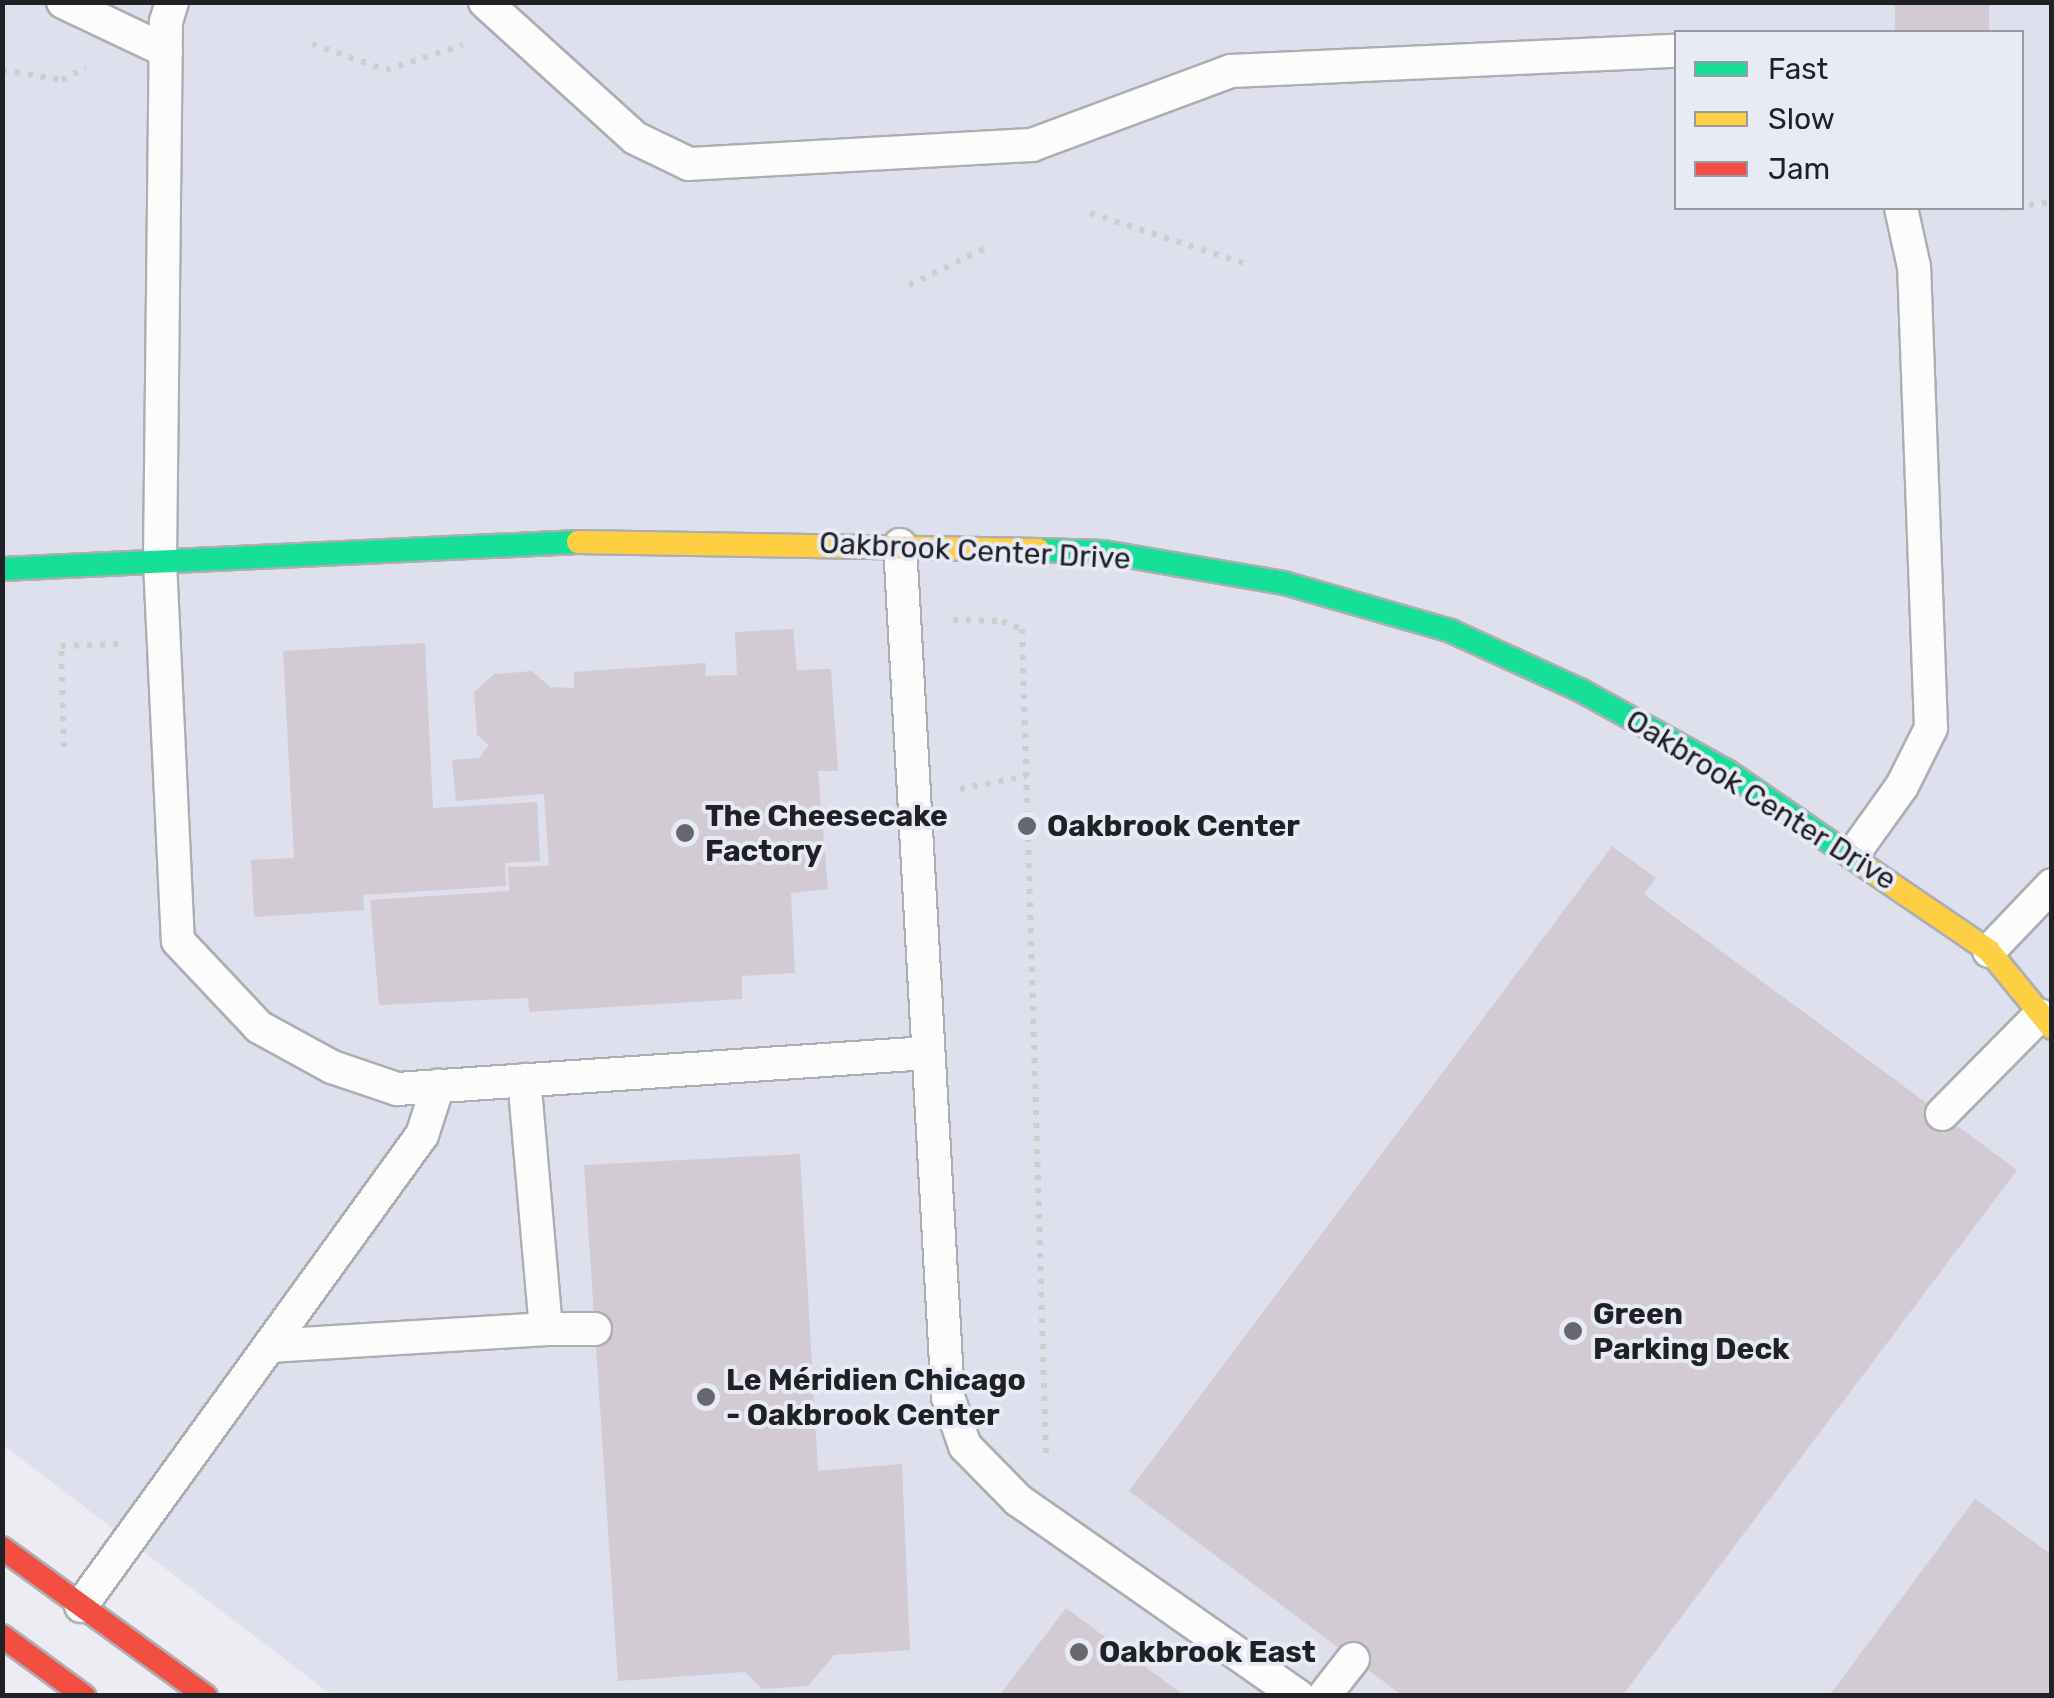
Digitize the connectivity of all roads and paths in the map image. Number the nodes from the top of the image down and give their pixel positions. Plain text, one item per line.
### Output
1 (64, 2) edge
2 (172, 2) edge
3 (485, 2) edge
4 (476, 41) dead end
5 (312, 44) dead end
6 (166, 51) junction
7 (1674, 51) edge
8 (86, 67) dead end
9 (2, 70) edge
10 (2052, 202) edge
11 (2024, 205) edge
12 (1901, 210) edge
13 (1090, 213) dead end
14 (990, 246) dead end
15 (1243, 263) dead end
16 (909, 284) dead end
17 (900, 545) junction
18 (160, 562) junction
19 (2, 568) edge
20 (953, 620) dead end
21 (121, 644) dead end
22 (64, 747) dead end
23 (1026, 776) junction
24 (914, 798) junction
25 (1854, 853) junction
26 (2052, 885) edge
27 (1989, 951) junction
28 (2046, 1022) edge
29 (928, 1052) junction
30 (524, 1080) junction
31 (438, 1086) junction
32 (1942, 1114) dead end
33 (546, 1329) junction
34 (595, 1329) dead end
35 (269, 1346) junction
36 (1046, 1460) dead end
37 (2, 1548) edge
38 (81, 1606) junction
39 (2, 1636) edge
40 (1353, 1658) dead end
41 (84, 1696) edge
42 (206, 1696) edge
43 (1298, 1696) edge
44 (1324, 1696) edge

1 - 6 lane
2 - 6 lane
3 - 7 lane
4 - 5 path
6 - 18 lane
8 - 9 path
10 - 11 path
12 - 25 lane
13 - 15 path
14 - 16 path
17 - 18 street, Oakbrook Center Drive
17 - 24 lane
17 - 25 street, Oakbrook Center Drive
18 - 19 street, Oakbrook Center Drive
18 - 31 lane
20 - 23 path
21 - 22 path
23 - 24 path
23 - 36 path
24 - 29 lane
25 - 27 street, Oakbrook Center Drive
26 - 27 lane
27 - 28 street, Oakbrook Center Drive
28 - 32 lane
29 - 30 lane
29 - 43 lane
30 - 31 lane
30 - 33 lane
31 - 35 lane
33 - 34 lane
33 - 35 lane
35 - 38 lane
37 - 38 street
38 - 42 street
39 - 41 street
40 - 44 lane

